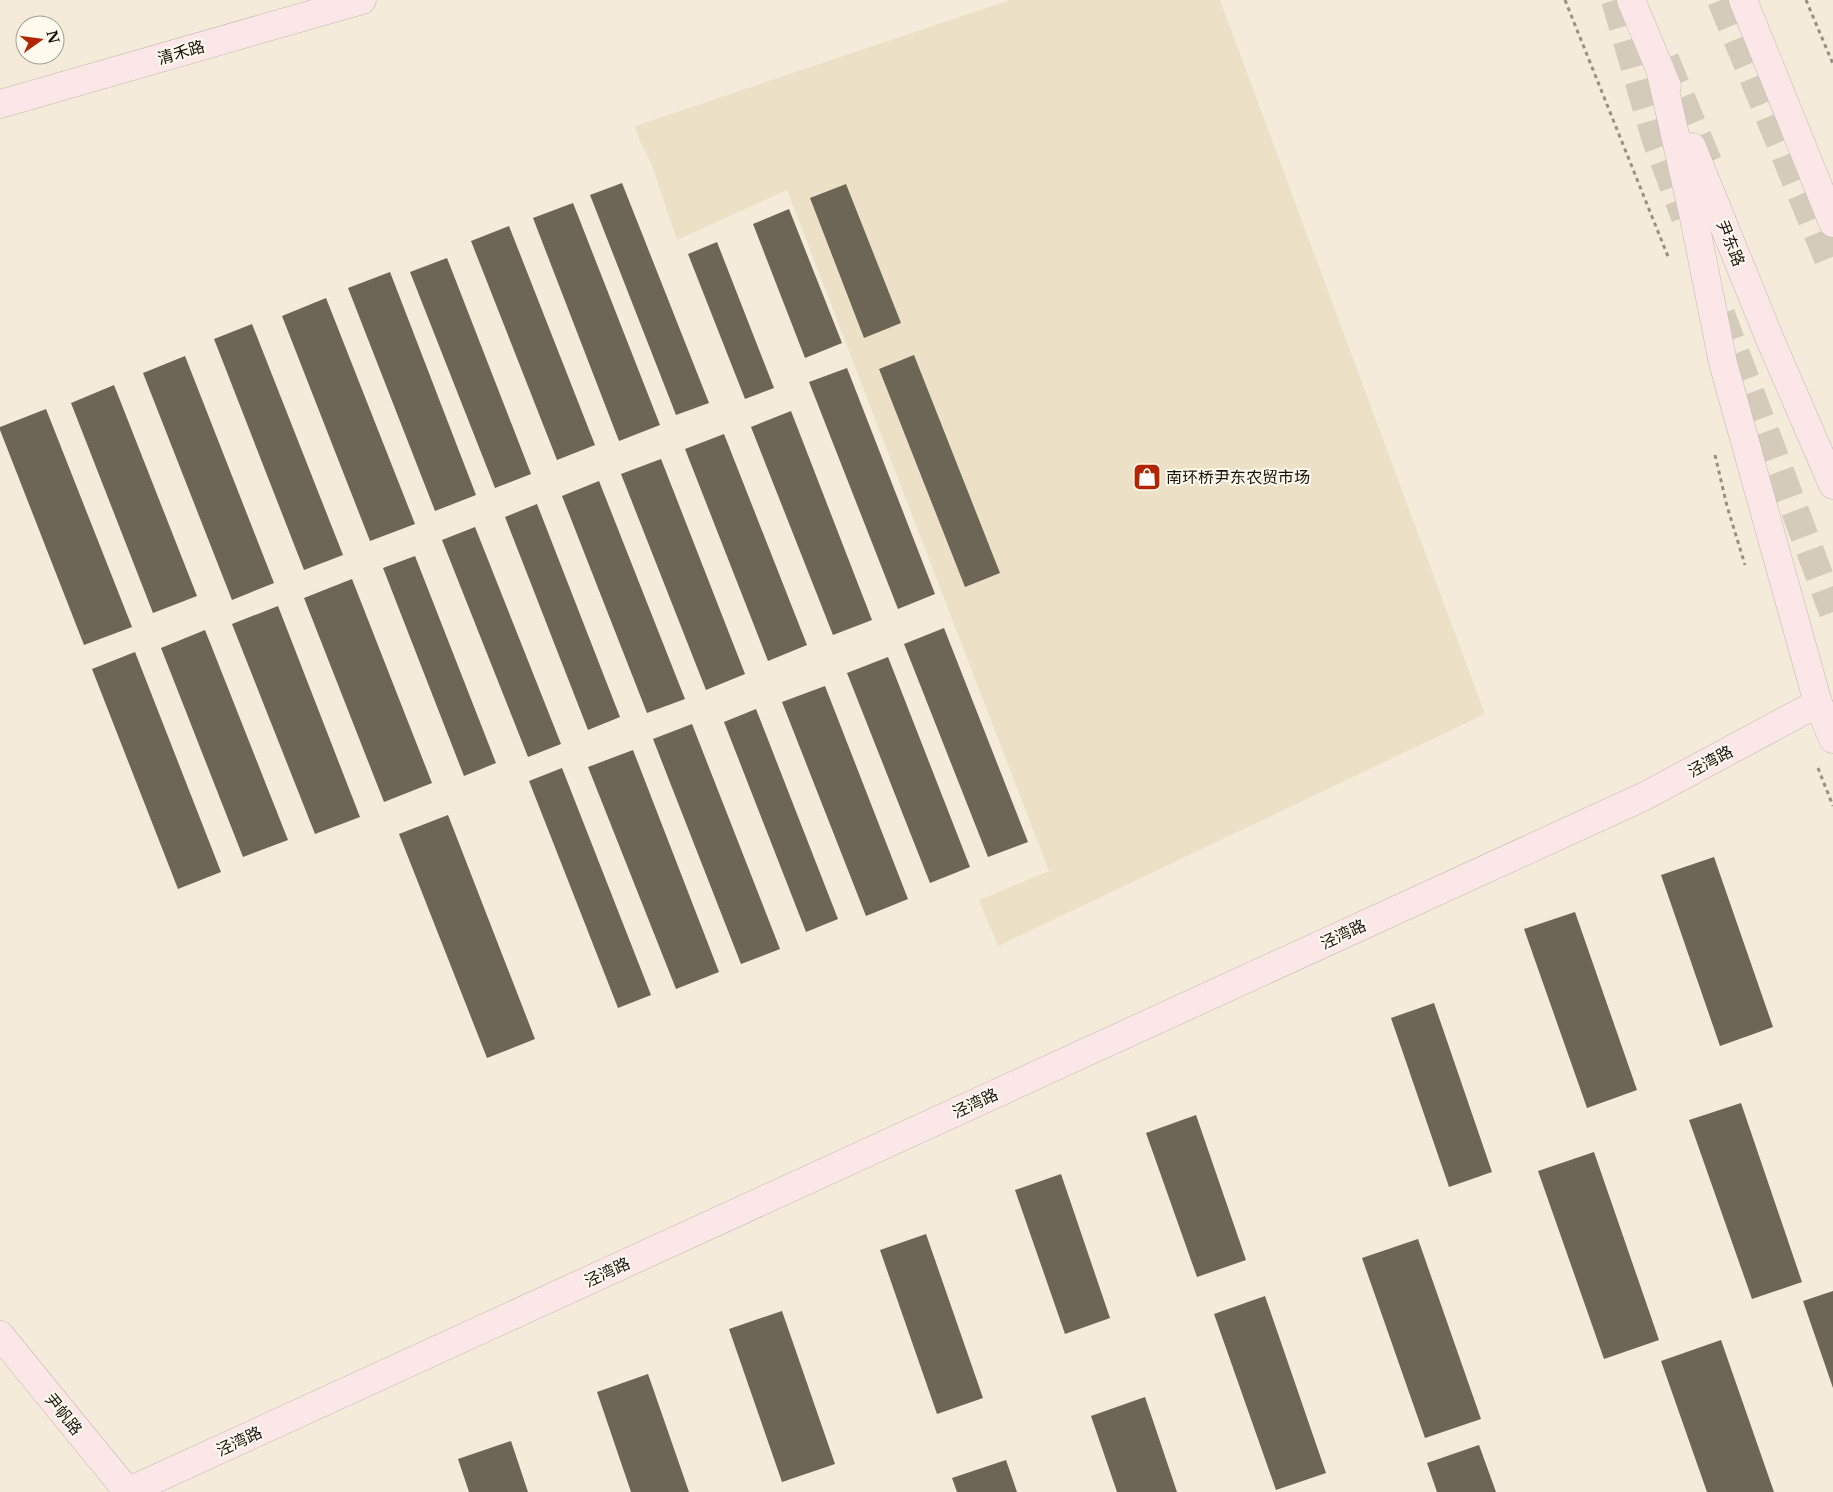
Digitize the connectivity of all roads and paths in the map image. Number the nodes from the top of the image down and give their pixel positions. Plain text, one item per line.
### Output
1 (362, 0) edge
2 (1565, 0) edge
3 (1631, 0) edge
4 (1743, 0) edge
5 (1806, 0) edge
6 (1833, 64) edge
7 (1660, 69) junction
8 (0, 104) edge
9 (1833, 223) edge
10 (1669, 262) dead end
11 (1713, 450) dead end
12 (1833, 485) edge
13 (1748, 572) dead end
14 (1818, 703) junction
15 (1833, 739) edge
16 (1818, 768) dead end
17 (1833, 806) edge
18 (0, 1336) edge
19 (127, 1492) edge

1 - 8 street, 清禾路
2 - 10 path
3 - 7 street, 尹东路
4 - 9 street
5 - 6 path
7 - 12 street, 尹东路
7 - 14 street
11 - 13 path
14 - 15 street
14 - 19 street, 泾湾路
16 - 17 path
18 - 19 street, 尹帆路

